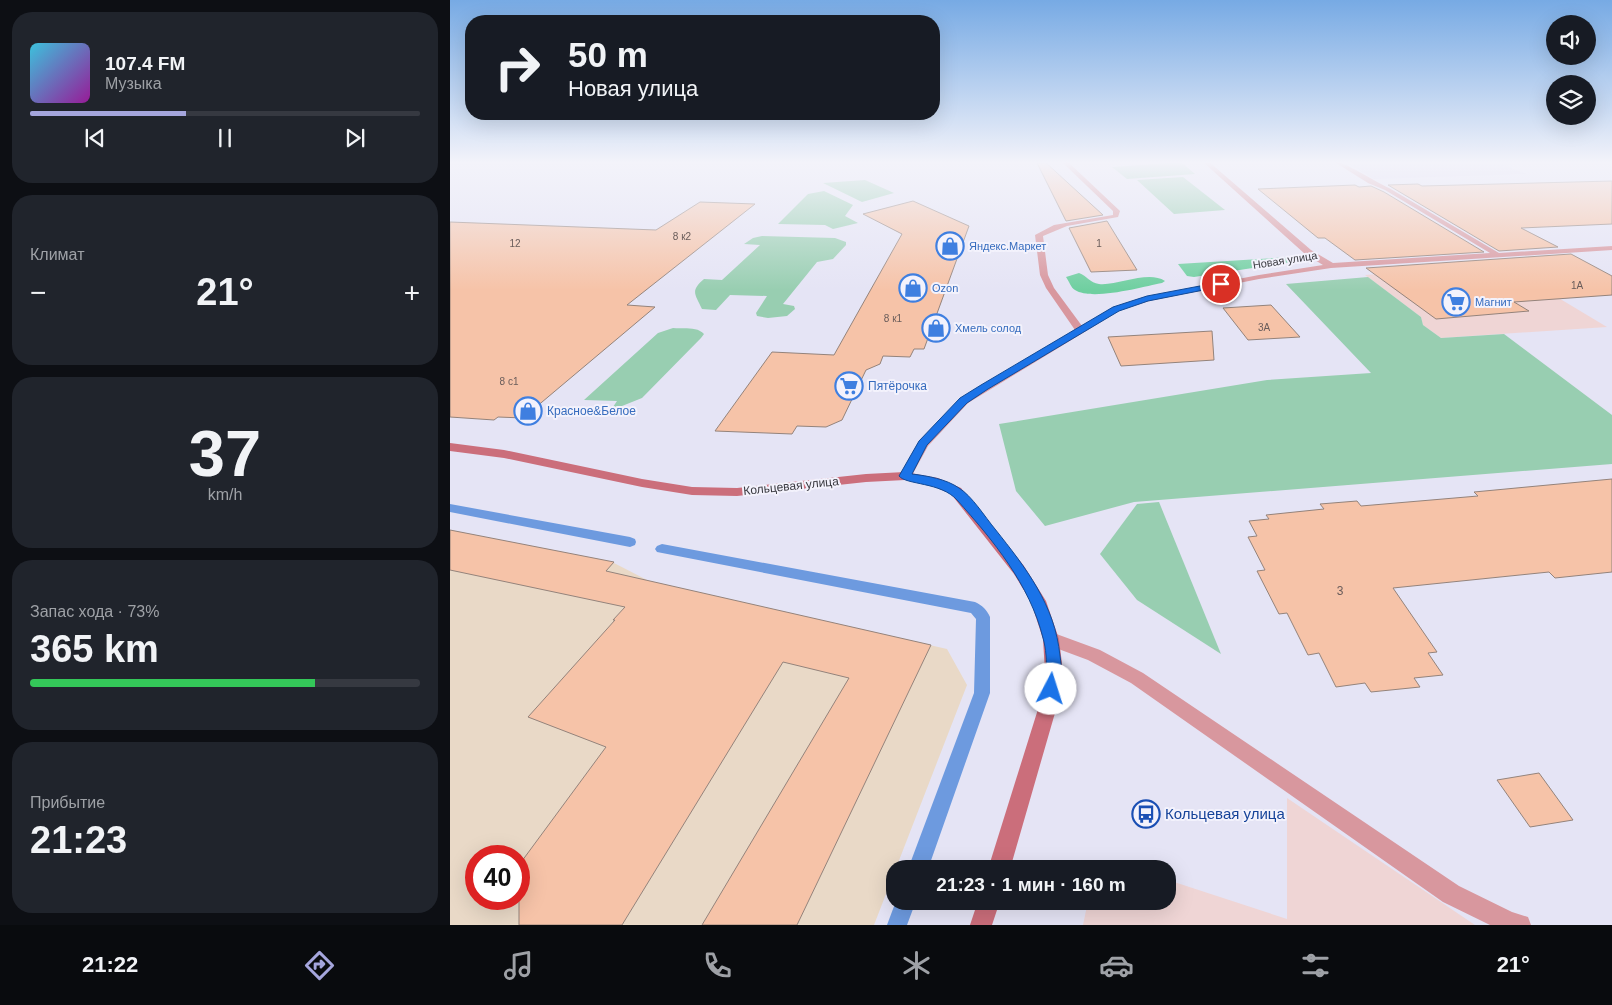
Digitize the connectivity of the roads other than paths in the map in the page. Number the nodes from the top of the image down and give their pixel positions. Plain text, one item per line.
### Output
1 (1110, 204) edge
2 (1254, 204) edge
3 (1413, 204) edge
4 (1612, 248) edge
5 (1496, 254) junction
6 (1331, 266) junction
7 (1080, 330) junction
8 (450, 447) edge
9 (905, 476) junction
10 (1051, 639) junction
11 (1002, 860) edge
12 (986, 910) edge
13 (981, 925) edge
14 (1520, 925) edge

1 - 7 street
2 - 6 street
3 - 5 street
4 - 5 street, Новая улица
5 - 6 street, Новая улица
6 - 7 street, Новая улица
7 - 9 street, Новая улица
8 - 9 street, Кольцевая улица
9 - 10 street, Кольцевая улица
10 - 11 street, Кольцевая улица
10 - 14 street
12 - 13 street

